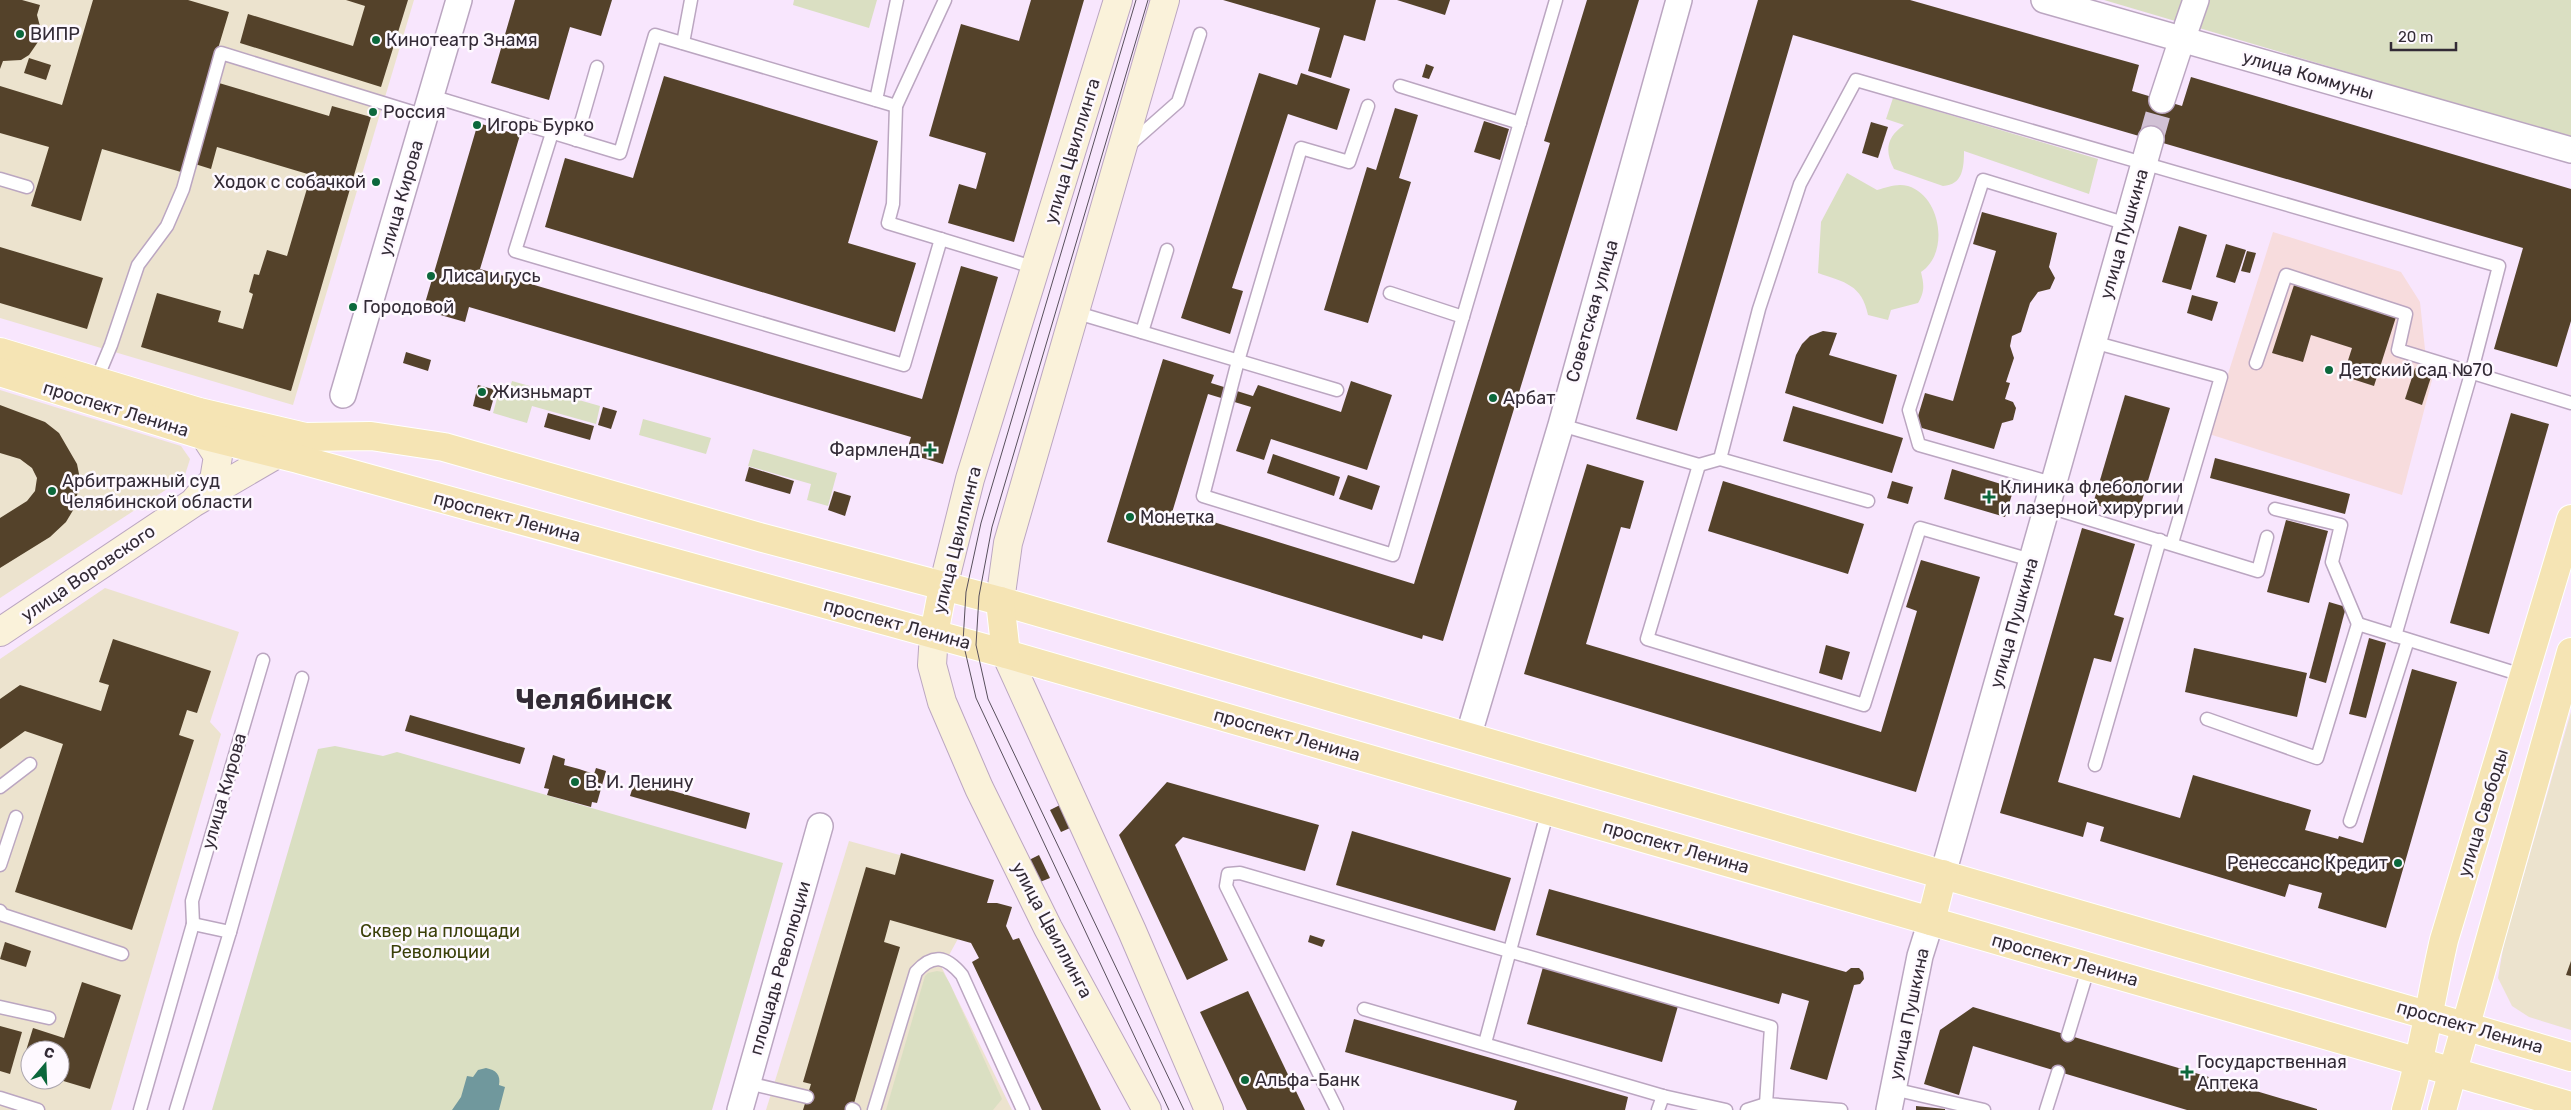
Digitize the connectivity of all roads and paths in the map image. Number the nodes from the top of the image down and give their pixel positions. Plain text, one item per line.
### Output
1 (459, 0) edge
2 (691, 0) edge
3 (897, 0) edge
4 (945, 0) edge
5 (1118, 0) edge
6 (1165, 0) edge
7 (1556, 0) edge
8 (1678, 0) edge
9 (2044, 0) edge
10 (2196, 0) edge
11 (2185, 32) junction
12 (1200, 34) dead end
13 (683, 43) junction
14 (597, 67) dead end
15 (1400, 86) dead end
16 (876, 100) junction
17 (2162, 100) tunnel mouth
18 (428, 106) junction
19 (896, 106) junction
20 (1368, 106) dead end
21 (1520, 123) junction
22 (552, 133) junction
23 (2151, 139) tunnel mouth
24 (576, 140) junction
25 (2571, 150) edge
26 (1120, 154) junction
27 (2144, 164) junction
28 (0, 179) edge
29 (27, 186) dead end
30 (2127, 224) junction
31 (941, 239) junction
32 (1167, 250) dead end
33 (1036, 268) junction
34 (1390, 293) dead end
35 (1074, 312) junction
36 (1463, 317) junction
37 (1142, 332) junction
38 (2093, 342) junction
39 (0, 352) edge
40 (1238, 360) junction
41 (2256, 363) dead end
42 (0, 372) edge
43 (2471, 374) junction
44 (96, 381) junction
45 (1337, 390) dead end
46 (343, 396) dead end
47 (2571, 403) edge
48 (1561, 424) junction
49 (205, 436) junction
50 (305, 437) junction
51 (277, 454) junction
52 (1720, 459) junction
53 (1699, 465) junction
54 (2049, 495) junction
55 (1868, 501) dead end
56 (193, 503) junction
57 (2275, 509) dead end
58 (2571, 519) edge
59 (2267, 537) dead end
60 (2166, 542) junction
61 (2031, 560) junction
62 (943, 587) junction
63 (1000, 601) junction
64 (2358, 624) junction
65 (0, 632) edge
66 (934, 634) junction
67 (2395, 636) junction
68 (2408, 640) junction
69 (1006, 654) junction
70 (2570, 657) edge
71 (263, 660) dead end
72 (2524, 676) junction
73 (302, 678) dead end
74 (2207, 719) dead end
75 (1468, 736) junction
76 (30, 764) dead end
77 (2095, 765) dead end
78 (0, 787) edge
79 (1548, 810) junction
80 (16, 817) dead end
81 (2350, 821) dead end
82 (820, 826) dead end
83 (0, 865) edge
84 (1943, 874) junction
85 (0, 911) edge
86 (1930, 921) junction
87 (193, 924) junction
88 (230, 932) junction
89 (1510, 952) junction
90 (122, 954) dead end
91 (2089, 966) junction
92 (0, 1007) edge
93 (1364, 1009) dead end
94 (2429, 1015) junction
95 (49, 1018) dead end
96 (2465, 1025) junction
97 (2068, 1036) dead end
98 (1485, 1043) junction
99 (2571, 1057) edge
100 (2420, 1062) junction
101 (2058, 1072) dead end
102 (2452, 1072) junction
103 (748, 1084) junction
104 (1663, 1096) junction
105 (807, 1097) dead end
106 (0, 1098) edge
107 (1891, 1099) edge
108 (2571, 1106) edge
109 (1765, 1107) edge
110 (38, 1110) edge
111 (140, 1110) edge
112 (176, 1110) edge
113 (740, 1110) edge
114 (874, 1110) edge
115 (1023, 1110) edge
116 (1147, 1110) edge
117 (1209, 1110) edge
118 (1337, 1110) edge
119 (1658, 1110) edge
120 (1726, 1110) edge
121 (1746, 1110) edge
122 (1841, 1110) edge
123 (1984, 1110) edge
124 (2046, 1110) edge
125 (2406, 1110) edge
126 (2442, 1110) edge

1 - 18 street, улица Кирова
2 - 13 lane
3 - 16 lane
4 - 19 lane
5 - 33 main road, улица Цвиллинга
6 - 26 main road
7 - 21 lane
8 - 48 street, Советская улица
9 - 11 street, улица Коммуны
10 - 11 street
11 - 17 street
11 - 25 street, улица Коммуны
12 - 26 lane
13 - 16 lane
13 - 24 lane
14 - 24 lane
15 - 21 lane
16 - 19 lane
18 - 22 lane
18 - 44 lane
18 - 46 street, улица Кирова
19 - 31 lane
20 - 40 lane
21 - 36 lane
22 - 24 lane
22 - 31 lane
23 - 27 street, улица Пушкина
26 - 35 main road
27 - 30 street, улица Пушкина
27 - 43 lane
27 - 52 lane
28 - 29 lane
30 - 38 street, улица Пушкина
30 - 54 lane
31 - 33 lane
32 - 37 lane
33 - 62 main road, улица Цвиллинга
34 - 36 lane
35 - 37 lane
35 - 63 main road
36 - 40 lane
37 - 40 lane
38 - 54 street, улица Пушкина
38 - 60 lane
39 - 44 main road, проспект Ленина
40 - 45 lane
41 - 43 lane
42 - 49 main road, проспект Ленина
43 - 47 lane
43 - 67 lane
44 - 50 main road, проспект Ленина
48 - 53 lane
48 - 75 street, Советская улица
49 - 51 main road, проспект Ленина
49 - 56 main road
50 - 51 main road, улица Воровского
50 - 62 main road, проспект Ленина
51 - 56 main road, улица Воровского
51 - 66 main road, проспект Ленина
52 - 53 lane
52 - 55 lane
53 - 61 lane
54 - 60 lane
54 - 61 street, улица Пушкина
56 - 65 main road, улица Воровского
57 - 64 lane
58 - 72 main road, улица Свободы
59 - 60 lane
60 - 77 lane
61 - 84 street, улица Пушкина
62 - 63 main road, проспект Ленина
62 - 66 main road, улица Цвиллинга
63 - 69 main road
63 - 75 main road, проспект Ленина
64 - 67 lane
64 - 74 lane
66 - 69 main road, проспект Ленина
66 - 116 main road, улица Цвиллинга
67 - 68 lane
68 - 72 lane
68 - 81 lane
69 - 79 main road, проспект Ленина
69 - 117 main road
70 - 96 main road
71 - 87 lane, улица Кирова
72 - 94 main road, улица Свободы
73 - 88 lane
75 - 84 main road, проспект Ленина
76 - 78 lane
79 - 86 main road, проспект Ленина
79 - 89 lane
80 - 83 lane
82 - 103 street, площадь Революции
84 - 86 main road, улица Пушкина
84 - 94 main road, проспект Ленина
85 - 90 lane
86 - 91 main road, проспект Ленина
86 - 107 street, улица Пушкина
87 - 88 lane
87 - 111 lane, улица Кирова
88 - 112 lane
89 - 98 lane
89 - 109 lane
89 - 118 lane
91 - 97 lane
91 - 100 main road, проспект Ленина
92 - 95 lane
93 - 98 lane
94 - 96 main road, проспект Ленина
94 - 100 main road, улица Свободы
96 - 99 main road, проспект Ленина
96 - 102 main road
98 - 104 lane
100 - 102 main road, проспект Ленина
100 - 125 main road, улица Свободы
101 - 124 lane
102 - 108 main road, проспект Ленина
102 - 126 main road
103 - 105 lane
103 - 113 street, площадь Революции
104 - 119 lane
104 - 120 lane
106 - 110 lane
107 - 123 lane
109 - 121 lane
109 - 122 lane
114 - 115 lane

